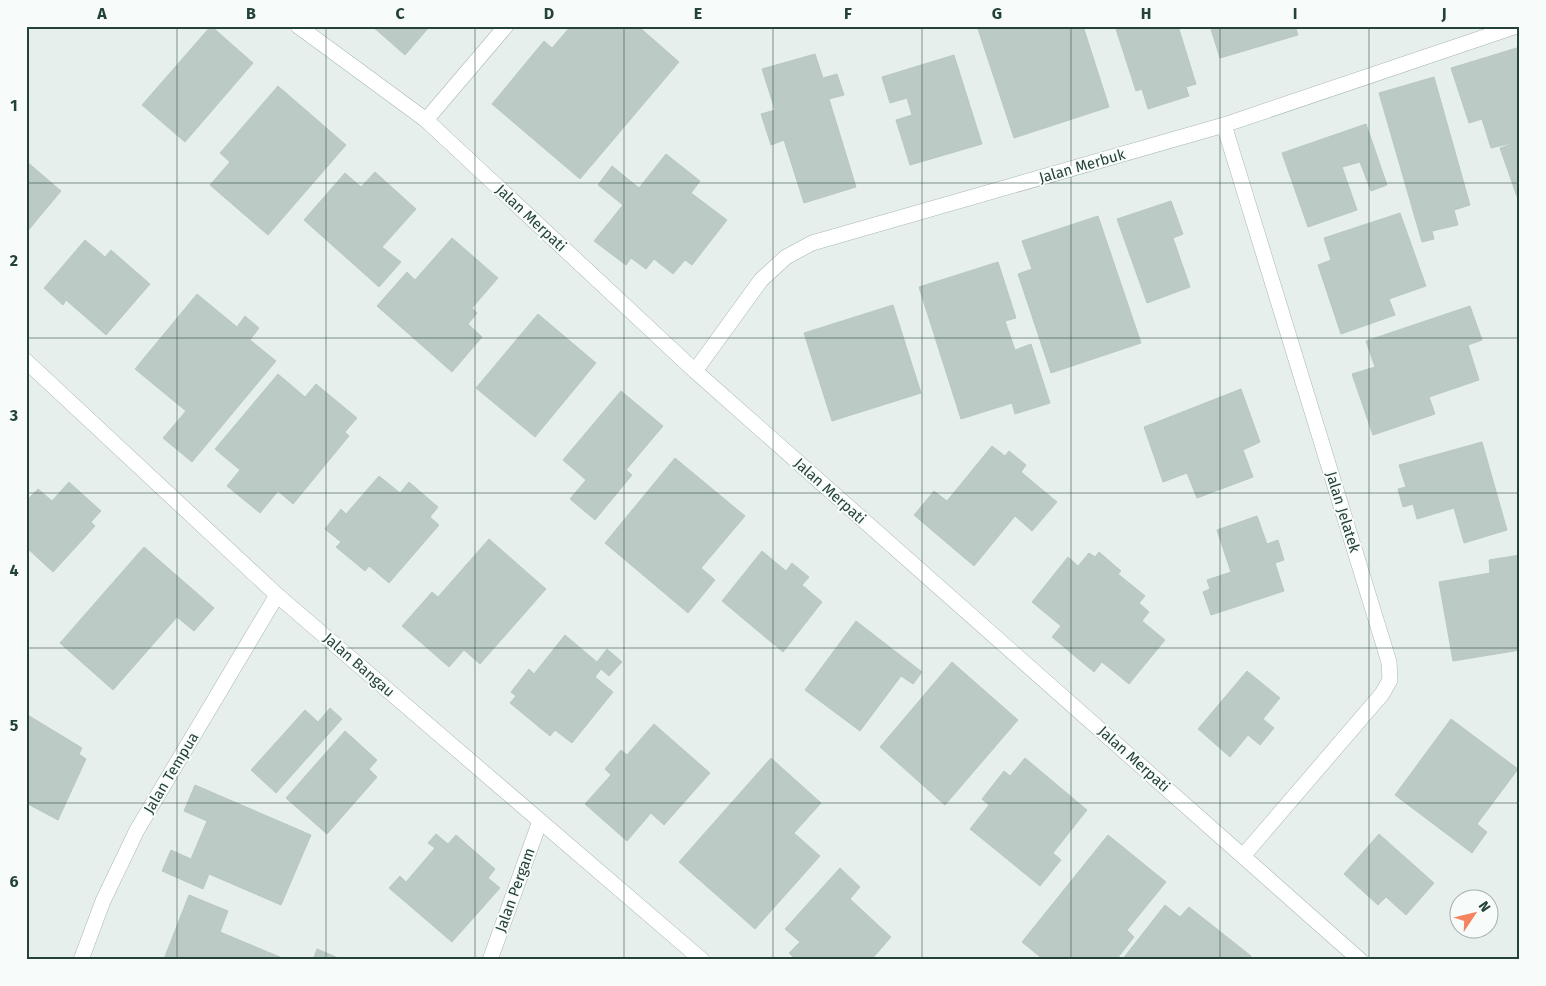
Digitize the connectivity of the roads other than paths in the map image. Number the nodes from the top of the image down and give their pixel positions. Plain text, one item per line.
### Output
1 (298, 26) edge
2 (506, 26) edge
3 (1517, 26) edge
4 (426, 120) junction
5 (1224, 125) junction
6 (26, 361) edge
7 (695, 371) junction
8 (277, 595) junction
9 (540, 820) junction
10 (1243, 856) junction
11 (81, 960) edge
12 (490, 960) edge
13 (702, 960) edge
14 (1360, 960) edge

1 - 4 street, Jalan Merpati
2 - 4 street
3 - 5 street, Jalan Merbuk
4 - 7 street, Jalan Merpati
5 - 7 street, Jalan Merbuk
5 - 10 street, Jalan Jelatek
6 - 8 street, Jalan Bangau
7 - 10 street, Jalan Merpati
8 - 9 street, Jalan Bangau
8 - 11 street, Jalan Tempua
9 - 12 street, Jalan Pergam
9 - 13 street, Jalan Bangau
10 - 14 street, Jalan Merpati

